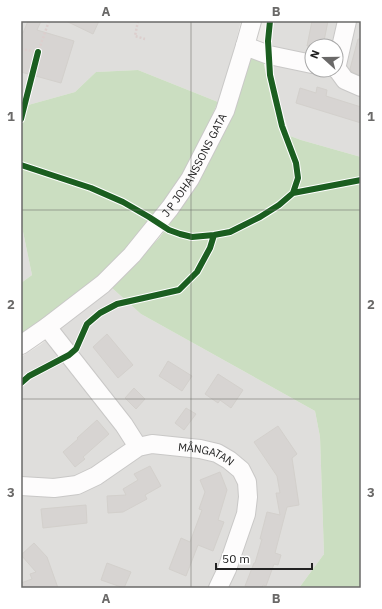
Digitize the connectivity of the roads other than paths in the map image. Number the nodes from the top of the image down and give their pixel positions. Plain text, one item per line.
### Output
1 (252, 21) edge
2 (347, 21) edge
3 (343, 38) edge
4 (245, 46) junction
5 (304, 62) edge
6 (343, 78) edge
7 (361, 87) edge
8 (47, 327) junction
9 (21, 346) edge
10 (138, 447) junction
11 (21, 486) edge
12 (218, 588) edge

1 - 4 street, J P JOHANSSONS GATA
2 - 3 street
4 - 5 street
4 - 8 street, J P JOHANSSONS GATA
6 - 7 street
8 - 9 street, J P JOHANSSONS GATA
8 - 10 street
10 - 11 street, MÅNGATAN
10 - 12 street, MÅNGATAN

